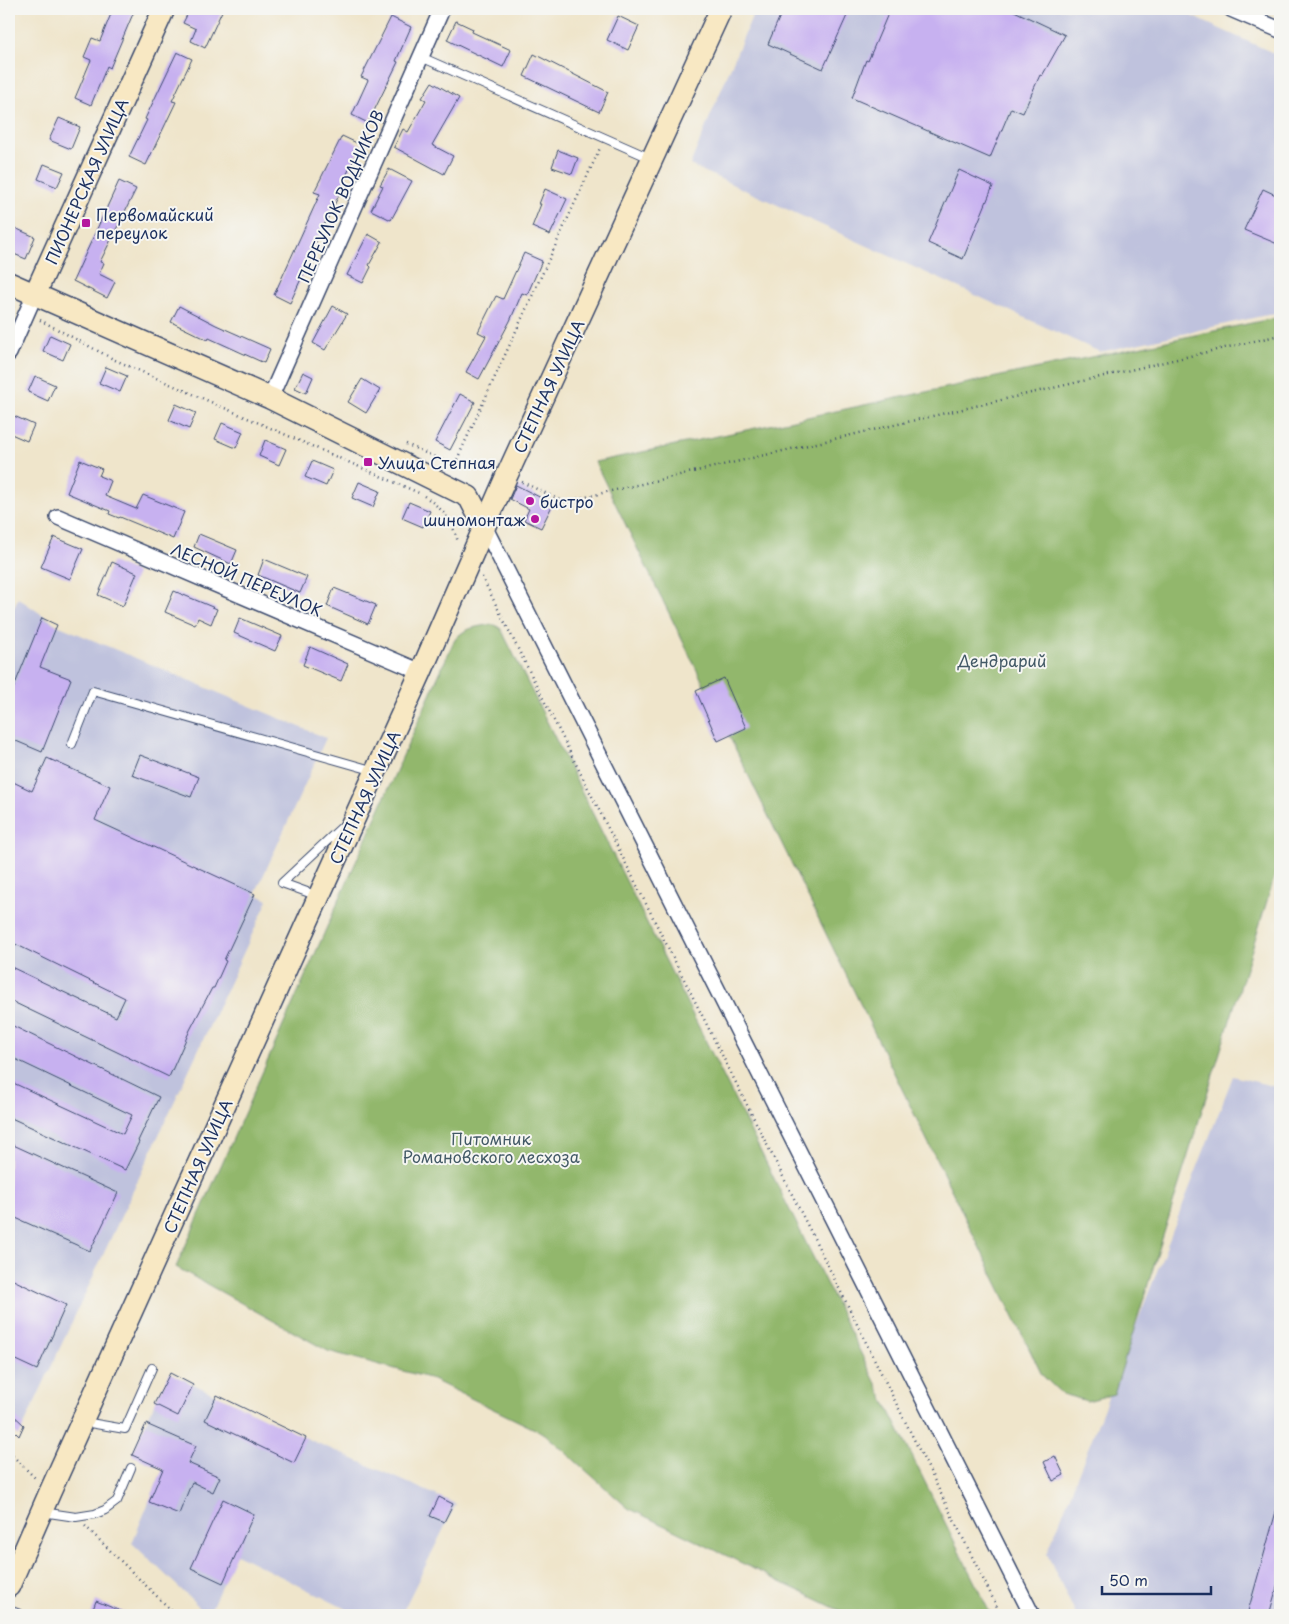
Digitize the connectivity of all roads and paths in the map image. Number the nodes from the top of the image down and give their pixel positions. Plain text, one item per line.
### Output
1 (164, 9) edge
2 (442, 9) edge
3 (721, 9) edge
4 (1231, 9) edge
5 (1280, 30) edge
6 (421, 57) junction
7 (604, 138) junction
8 (652, 160) junction
9 (9, 283) edge
10 (35, 294) junction
11 (27, 314) junction
12 (1280, 335) edge
13 (9, 353) edge
14 (270, 398) junction
15 (401, 442) dead end
16 (507, 475) junction
17 (58, 517) dead end
18 (484, 526) junction
19 (469, 562) junction
20 (421, 672) junction
21 (72, 744) dead end
22 (376, 771) junction
23 (357, 813) junction
24 (319, 896) junction
25 (152, 1368) dead end
26 (81, 1422) junction
27 (9, 1452) edge
28 (131, 1468) dead end
29 (50, 1492) junction
30 (41, 1512) junction
31 (76, 1517) junction
32 (9, 1586) edge
33 (9, 1610) edge
34 (22, 1615) edge
35 (176, 1615) edge
36 (1001, 1615) edge
37 (1032, 1615) edge

1 - 10 main road, ПИОНЕРСКАЯ УЛИЦА
2 - 6 street, ПЕРЕУЛОК ВОДНИКОВ
3 - 8 main road, СТЕПНАЯ УЛИЦА
4 - 5 street
6 - 7 lane
6 - 14 street, ПЕРЕУЛОК ВОДНИКОВ
7 - 8 lane
7 - 15 path
8 - 16 main road, СТЕПНАЯ УЛИЦА
9 - 10 main road
10 - 11 street, ПИОНЕРСКАЯ УЛИЦА
10 - 14 main road
11 - 13 street, ПИОНЕРСКАЯ УЛИЦА
11 - 19 path
12 - 16 path
14 - 18 main road
16 - 18 main road, СТЕПНАЯ УЛИЦА
17 - 20 street, ЛЕСНОЙ ПЕРЕУЛОК
18 - 19 main road, СТЕПНАЯ УЛИЦА
18 - 37 street
19 - 20 main road, СТЕПНАЯ УЛИЦА
19 - 36 path
20 - 22 main road, СТЕПНАЯ УЛИЦА
21 - 22 lane
22 - 23 main road, СТЕПНАЯ УЛИЦА
23 - 24 main road, СТЕПНАЯ УЛИЦА
23 - 24 lane
24 - 26 main road, СТЕПНАЯ УЛИЦА
25 - 26 lane
26 - 29 main road, СТЕПНАЯ УЛИЦА
27 - 29 path
28 - 31 lane
29 - 30 main road, СТЕПНАЯ УЛИЦА
30 - 31 lane
30 - 32 main road, СТЕПНАЯ УЛИЦА
31 - 35 path
33 - 34 lane

